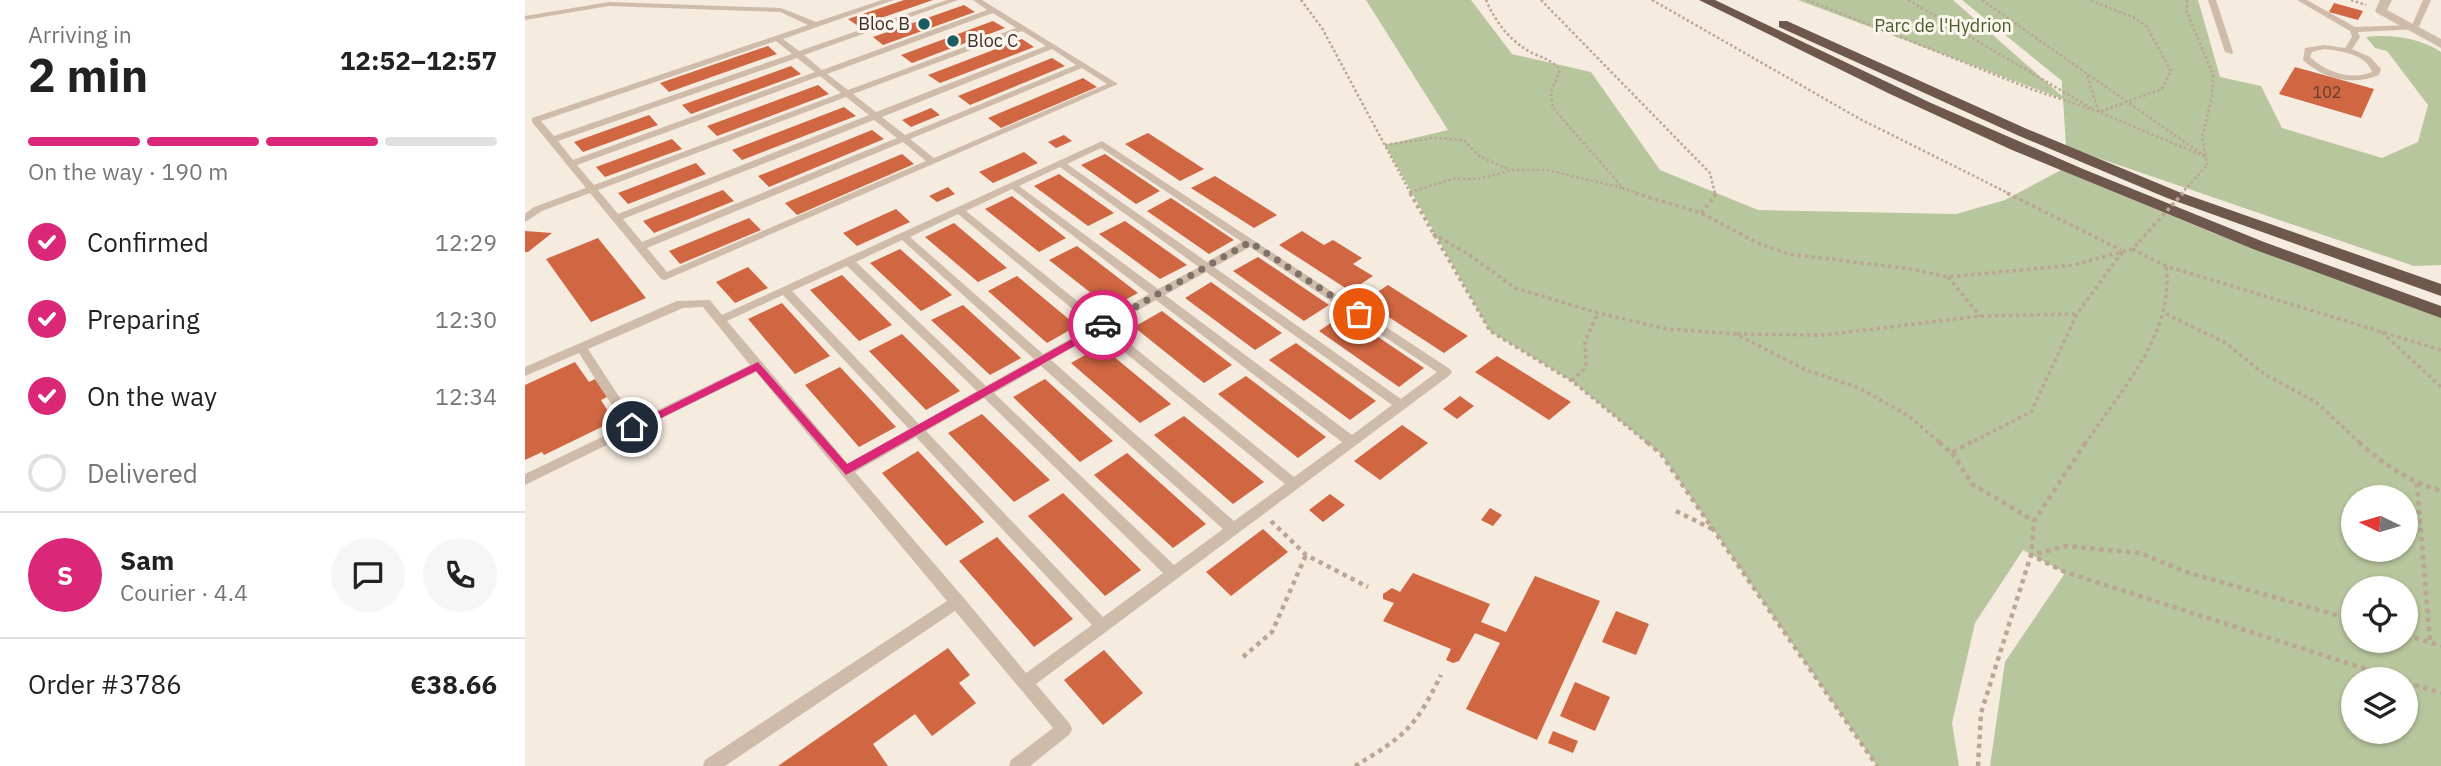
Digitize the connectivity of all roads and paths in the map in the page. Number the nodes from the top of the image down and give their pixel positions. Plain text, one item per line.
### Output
1 (890, 0) edge
2 (954, 0) edge
3 (977, 0) edge
4 (1301, 0) edge
5 (1486, 0) edge
6 (1541, 0) edge
7 (1652, 0) edge
8 (1705, 0) edge
9 (1731, 0) edge
10 (1807, 0) edge
11 (1812, 0) edge
12 (1908, 0) edge
13 (1982, 0) edge
14 (2090, 0) edge
15 (2187, 0) edge
16 (2212, 0) edge
17 (2301, 0) edge
18 (2427, 0) edge
19 (1816, 4) junction
20 (2383, 6) edge
21 (994, 10) junction
22 (525, 18) edge
23 (815, 25) junction
24 (2415, 27) junction
25 (1023, 28) junction
26 (2353, 30) junction
27 (777, 38) junction
28 (2441, 44) edge
29 (1053, 46) junction
30 (2347, 51) junction
31 (2229, 52) dead end
32 (797, 55) junction
33 (1083, 65) junction
34 (821, 73) junction
35 (2087, 76) junction
36 (848, 94) junction
37 (2125, 100) junction
38 (2099, 112) junction
39 (875, 116) junction
40 (530, 121) edge
41 (904, 139) junction
42 (552, 141) junction
43 (1385, 145) junction
44 (2206, 157) junction
45 (933, 162) junction
46 (1060, 163) junction
47 (571, 164) junction
48 (2070, 169) junction
49 (1512, 170) junction
50 (1012, 185) junction
51 (1624, 189) junction
52 (593, 191) junction
53 (1410, 192) junction
54 (959, 210) junction
55 (1701, 213) junction
56 (616, 218) junction
57 (525, 219) edge
58 (1432, 233) junction
59 (903, 236) junction
60 (1250, 242) junction
61 (640, 247) junction
62 (2132, 249) junction
63 (2123, 251) junction
64 (849, 261) junction
65 (2166, 266) junction
66 (1206, 267) junction
67 (1948, 277) junction
68 (2441, 289) edge
69 (785, 290) junction
70 (1157, 295) junction
71 (2441, 301) edge
72 (2441, 312) edge
73 (1598, 313) junction
74 (2077, 314) junction
75 (2165, 314) junction
76 (1980, 316) junction
77 (720, 320) junction
78 (1101, 326) junction
79 (2381, 331) junction
80 (1736, 334) junction
81 (581, 346) junction
82 (2441, 350) edge
83 (1042, 359) junction
84 (758, 366) junction
85 (525, 372) edge
86 (1572, 381) junction
87 (2441, 387) edge
88 (985, 392) junction
89 (1401, 405) junction
90 (632, 427) junction
91 (918, 430) junction
92 (1352, 442) junction
93 (1951, 453) junction
94 (846, 471) junction
95 (525, 480) edge
96 (2417, 483) junction
97 (1294, 484) junction
98 (2441, 491) edge
99 (1261, 508) junction
100 (1676, 511) dead end
101 (2034, 521) junction
102 (1233, 529) junction
103 (1716, 531) junction
104 (1306, 555) junction
105 (2031, 555) junction
106 (1173, 573) junction
107 (1368, 587) dead end
108 (958, 601) junction
109 (2341, 616) edge
110 (1102, 626) junction
111 (2418, 638) edge
112 (2430, 642) junction
113 (2441, 646) edge
114 (1243, 657) dead end
115 (2360, 667) edge
116 (1441, 676) dead end
117 (1025, 683) junction
118 (2418, 686) edge
119 (2441, 694) edge
120 (711, 766) edge
121 (1017, 766) edge
122 (1355, 766) edge
123 (1877, 766) edge
124 (1978, 766) edge

1 - 23 lane
2 - 32 lane
3 - 21 lane
4 - 43 path
5 - 51 path
6 - 55 path
7 - 63 path
8 - 48 highway
9 - 68 highway
10 - 19 path
11 - 19 path
12 - 38 path
13 - 35 path
14 - 37 path
15 - 44 path
16 - 31 lane
17 - 26 lane
18 - 24 lane
19 - 38 path
20 - 24 street
21 - 25 lane
21 - 34 lane
22 - 23 lane
23 - 27 lane
24 - 26 lane
24 - 28 street
25 - 29 lane
25 - 36 lane
26 - 30 lane
27 - 32 lane
27 - 40 lane
29 - 33 lane
29 - 39 lane
30 - 30 lane
32 - 34 lane
32 - 42 lane
33 - 41 lane
33 - 45 lane
34 - 36 lane
34 - 47 lane
35 - 37 path
35 - 38 path
36 - 39 lane
36 - 52 lane
37 - 38 path
37 - 44 path
38 - 44 path
39 - 41 lane
39 - 56 lane
40 - 42 lane
41 - 45 lane
41 - 61 lane
42 - 47 lane
43 - 49 path
43 - 53 path
44 - 62 path, bridge
45 - 61 lane
46 - 50 lane
46 - 60 lane
46 - 66 lane
47 - 52 lane
48 - 71 highway
48 - 72 highway
49 - 51 path
49 - 53 path
50 - 54 lane
50 - 70 lane
51 - 55 path
52 - 56 lane
52 - 57 lane
53 - 58 path
54 - 59 lane
54 - 78 lane
55 - 67 path
56 - 61 lane
58 - 73 path
58 - 86 path
59 - 64 lane
59 - 83 lane
60 - 66 lane
60 - 89 lane
62 - 63 path
62 - 65 path
63 - 67 path
63 - 74 path
64 - 69 lane
64 - 88 lane
65 - 75 path
65 - 79 path
66 - 70 lane
66 - 89 lane
67 - 76 path
69 - 77 lane
69 - 91 lane
70 - 78 lane
70 - 92 lane
73 - 80 path
73 - 86 path
74 - 76 path
74 - 93 path
75 - 96 path
75 - 101 path
76 - 80 path
77 - 81 lane
77 - 84 lane
78 - 83 lane
78 - 97 lane
79 - 82 path
79 - 87 path
80 - 93 path
81 - 85 lane
81 - 90 lane
83 - 88 lane
83 - 102 lane
84 - 90 lane
84 - 94 lane
86 - 103 path
88 - 91 lane
88 - 106 lane
89 - 92 lane
90 - 95 lane
91 - 94 lane
91 - 110 lane
92 - 97 lane
93 - 101 path
94 - 108 lane
96 - 98 path
96 - 112 path
97 - 99 lane
99 - 102 lane
99 - 104 path
100 - 103 path
101 - 105 path
102 - 106 lane
103 - 123 path
104 - 107 path
104 - 114 path
105 - 109 path
105 - 115 path
105 - 124 path
106 - 110 lane
108 - 117 lane
108 - 120 lane
110 - 117 lane
111 - 112 path
112 - 113 path
116 - 122 path
117 - 121 lane
118 - 119 path

